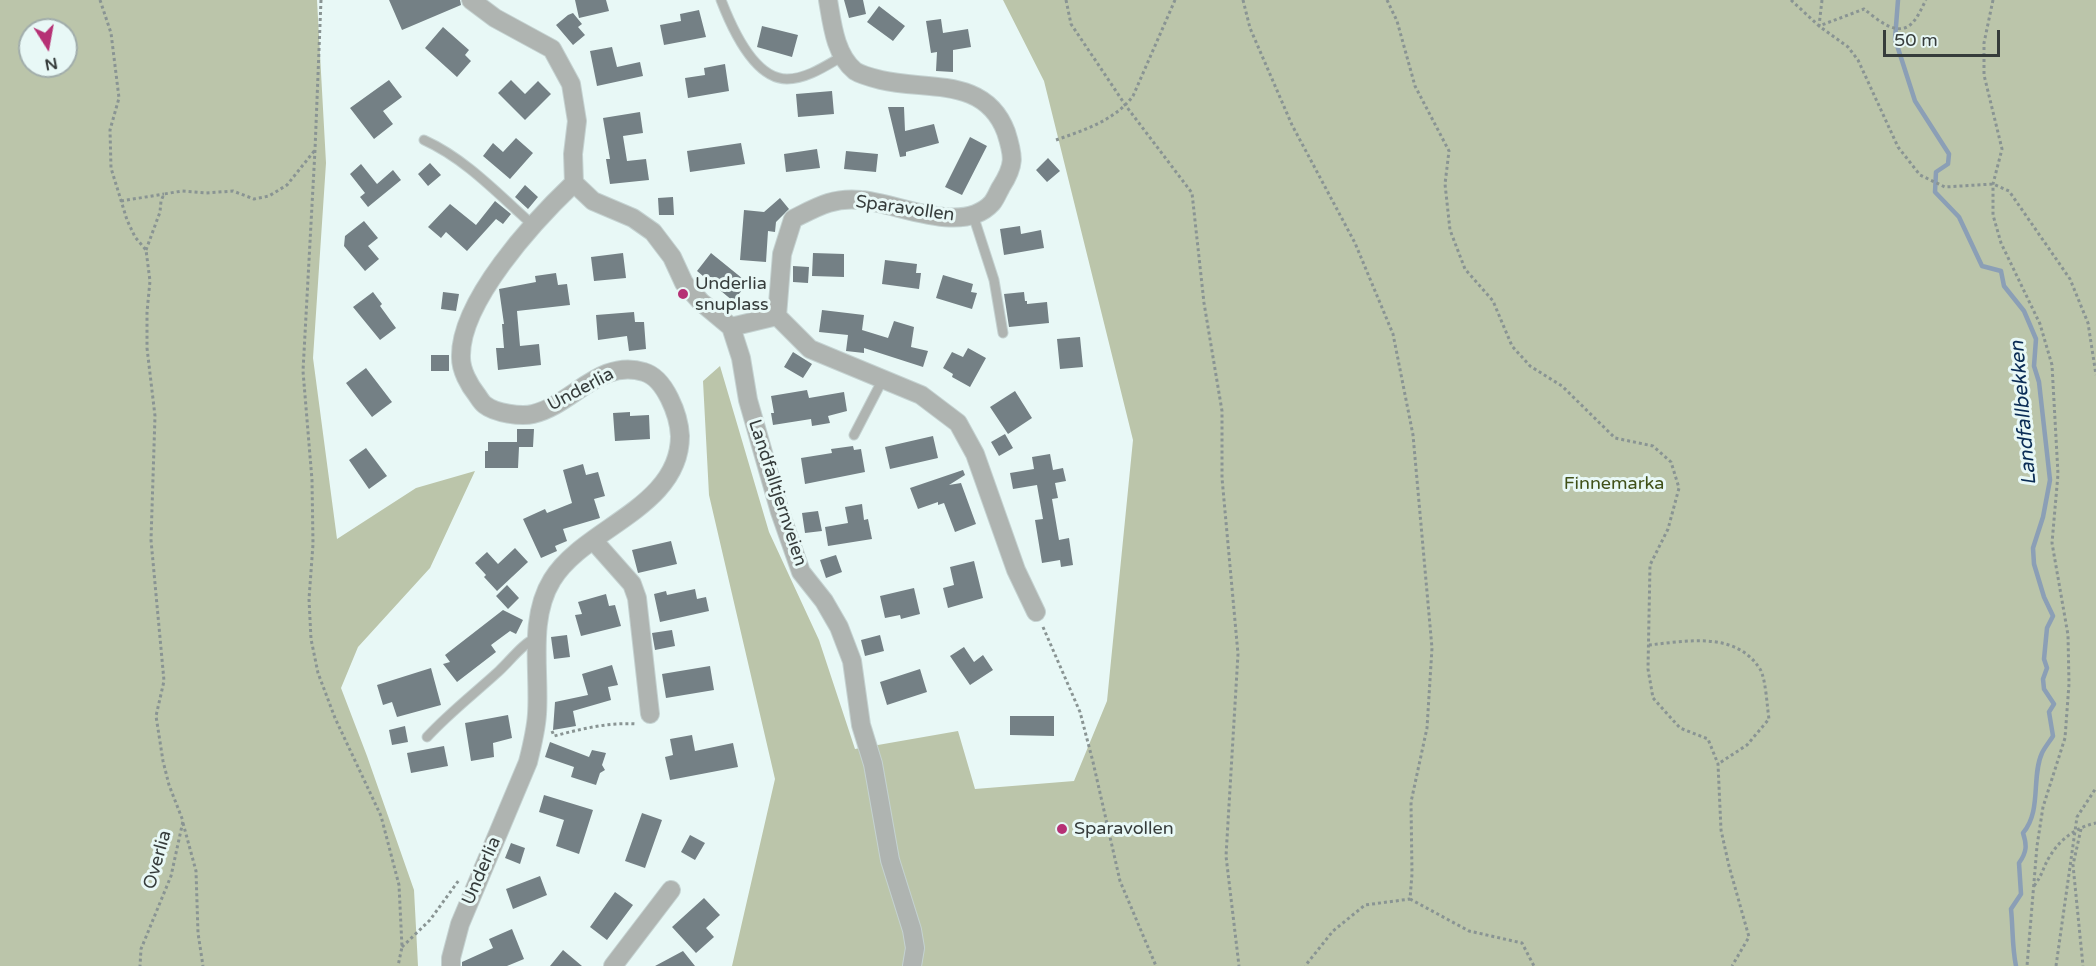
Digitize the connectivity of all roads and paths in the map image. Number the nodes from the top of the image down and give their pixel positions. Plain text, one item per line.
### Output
1 (100, 0) edge
2 (321, 0) edge
3 (471, 0) edge
4 (721, 0) edge
5 (828, 0) edge
6 (1066, 0) edge
7 (1175, 0) edge
8 (1243, 0) edge
9 (1387, 0) edge
10 (1791, 0) edge
11 (1822, 0) edge
12 (1926, 0) edge
13 (1993, 0) edge
14 (1819, 26) junction
15 (843, 56) junction
16 (1126, 106) junction
17 (424, 140) dead end
18 (1056, 140) dead end
19 (315, 150) junction
20 (574, 183) junction
21 (1993, 184) junction
22 (164, 194) junction
23 (121, 201) junction
24 (973, 215) junction
25 (534, 226) junction
26 (146, 250) junction
27 (777, 316) junction
28 (731, 327) junction
29 (1003, 333) dead end
30 (2096, 375) edge
31 (883, 379) junction
32 (854, 435) dead end
33 (593, 540) junction
34 (1035, 612) joint
35 (537, 638) junction
36 (1649, 645) junction
37 (650, 714) joint
38 (551, 728) dead end
39 (427, 737) dead end
40 (1718, 764) junction
41 (2096, 788) edge
42 (183, 821) junction
43 (2096, 824) edge
44 (2078, 830) junction
45 (463, 875) dead end
46 (2033, 887) junction
47 (671, 890) dead end
48 (1410, 898) junction
49 (402, 947) junction
50 (141, 966) edge
51 (203, 966) edge
52 (398, 966) edge
53 (451, 966) edge
54 (614, 966) edge
55 (912, 966) edge
56 (1156, 966) edge
57 (1239, 966) edge
58 (1305, 966) edge
59 (1534, 966) edge
60 (1732, 966) edge
61 (2027, 966) edge
62 (2056, 966) edge
63 (2083, 966) edge

1 - 23 path
2 - 19 path
3 - 20 street
4 - 15 lane
5 - 15 street, Sparavollen
6 - 16 path
7 - 16 path
8 - 48 path
9 - 36 path
10 - 14 path
11 - 14 path
12 - 14 path
13 - 21 path
14 - 21 path
15 - 24 street, Sparavollen
16 - 18 path
16 - 57 path
17 - 25 lane
19 - 22 path
19 - 49 path
20 - 25 street, Underlia
20 - 28 street
21 - 30 path
21 - 46 path
22 - 23 path
22 - 26 path
23 - 26 path
24 - 27 street, Sparavollen
24 - 29 lane
25 - 33 street, Underlia
26 - 42 path, Overlia
27 - 28 street
27 - 31 street
28 - 55 street, Landfalltjernveien
31 - 32 lane
31 - 34 street
33 - 35 street, Underlia
33 - 37 street
34 - 56 path
35 - 39 lane
35 - 53 street, Underlia
36 - 40 path
36 - 40 path
37 - 38 path
40 - 60 path
41 - 44 path
42 - 50 path, Overlia
42 - 51 path
43 - 44 path
44 - 46 path
44 - 62 path
44 - 63 path
45 - 49 path
46 - 61 path
47 - 54 street
48 - 58 path
48 - 59 path
49 - 52 path

